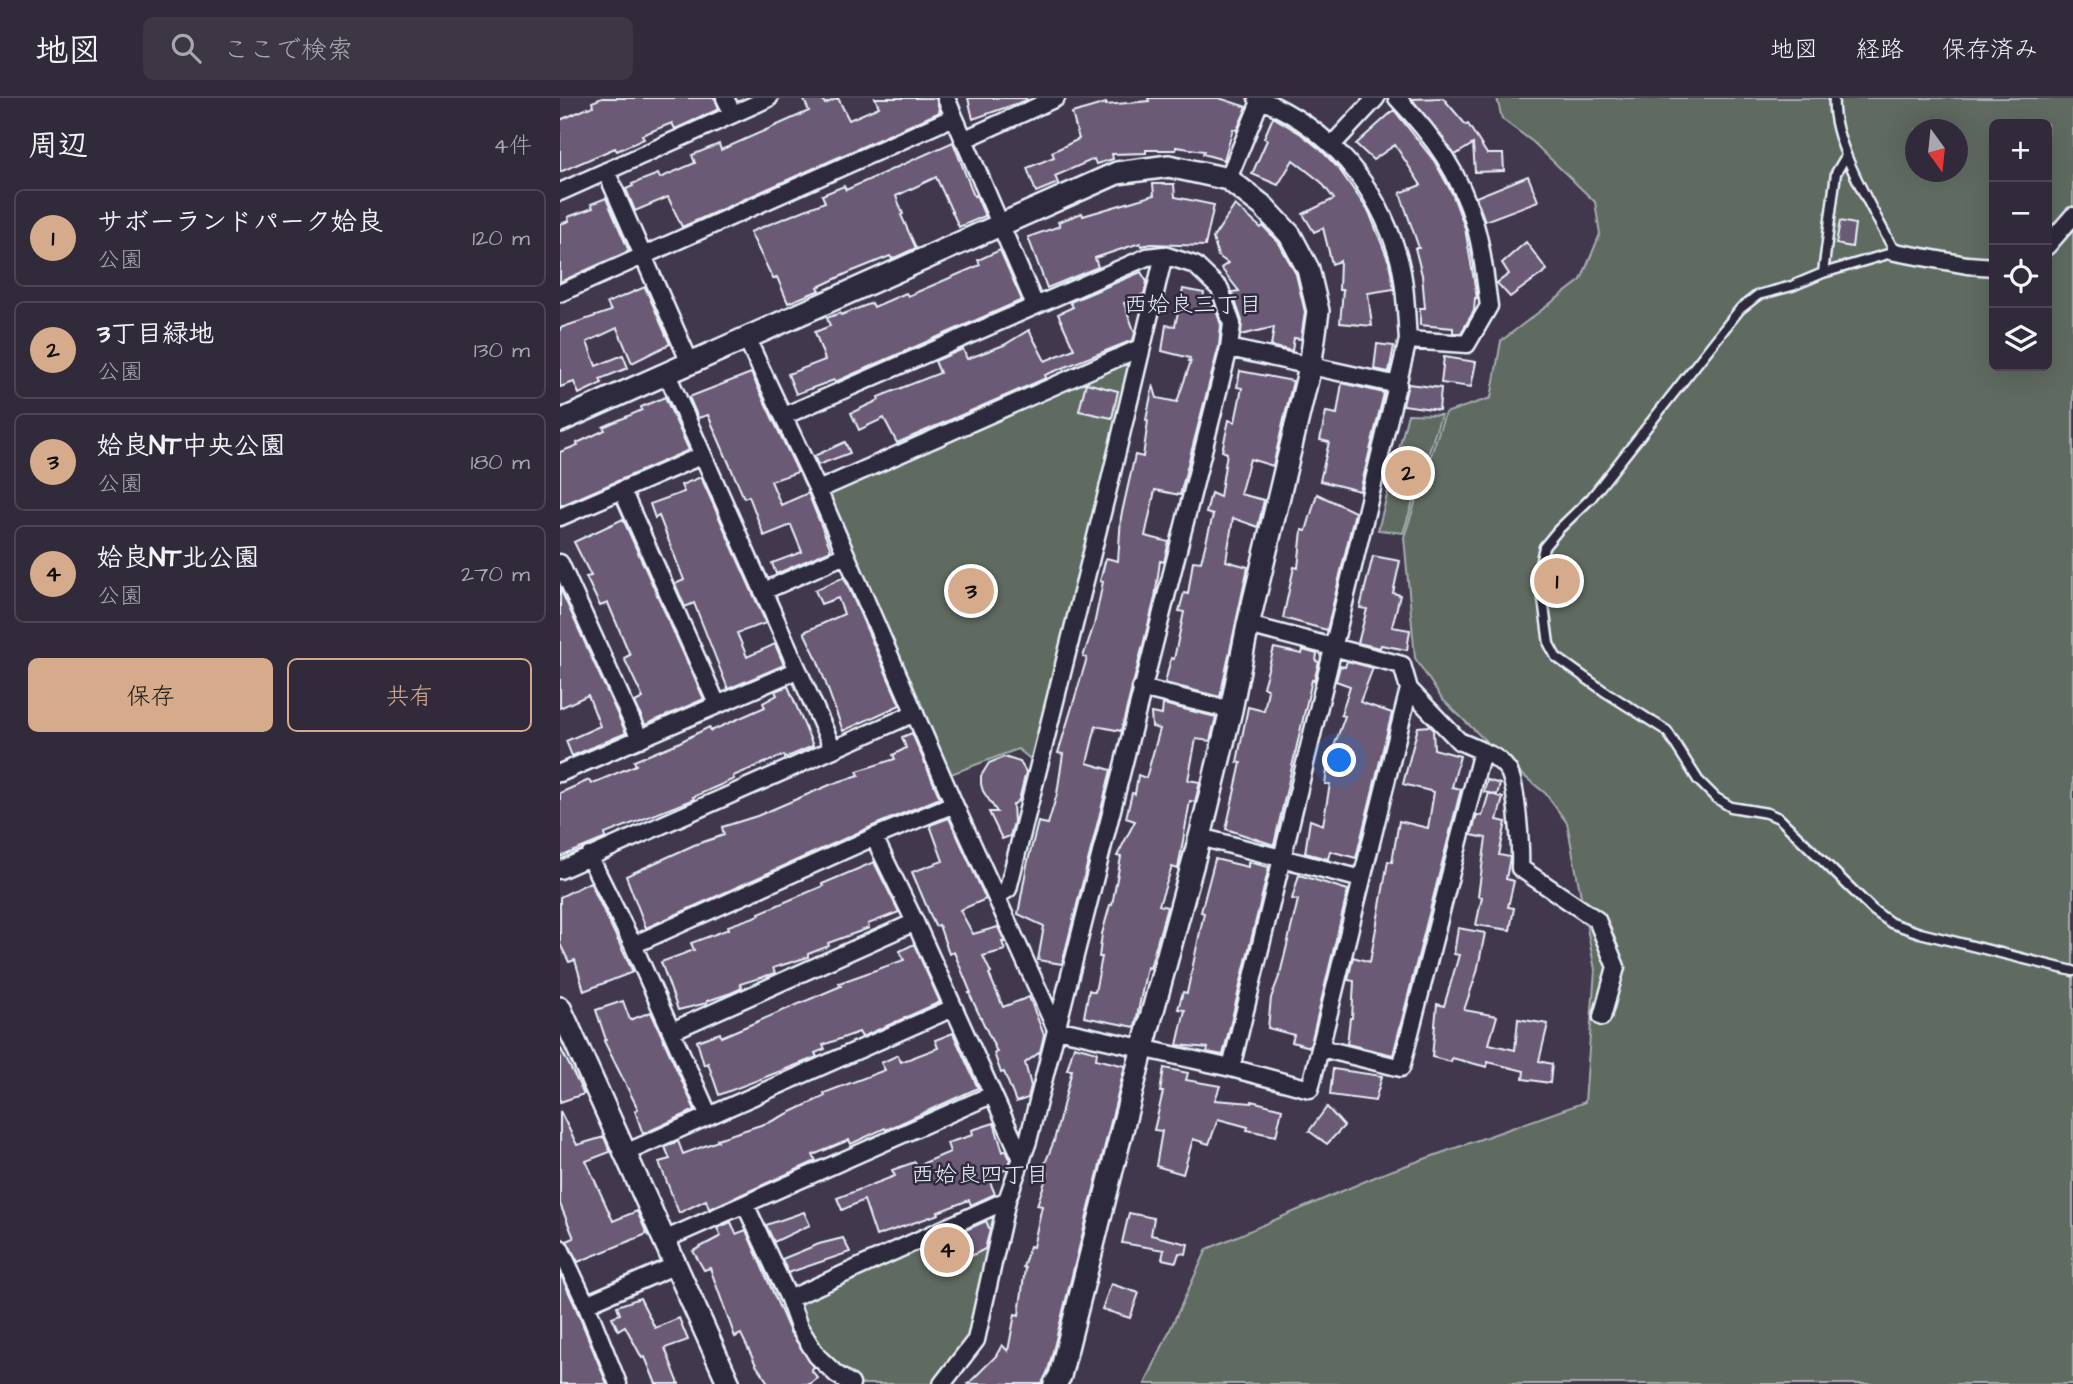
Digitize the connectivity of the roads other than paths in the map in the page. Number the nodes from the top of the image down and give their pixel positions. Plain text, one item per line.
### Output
1 (725, 98) edge
2 (769, 98) edge
3 (946, 98) edge
4 (1376, 98) edge
5 (1396, 98) edge
6 (1833, 98) edge
7 (1051, 99) edge
8 (1259, 99) edge
9 (733, 114) junction
10 (954, 117) junction
11 (964, 140) junction
12 (1332, 145) junction
13 (1846, 156) junction
14 (606, 171) junction
15 (1228, 179) junction
16 (560, 191) edge
17 (2073, 216) edge
18 (999, 223) junction
19 (2048, 245) edge
20 (1895, 252) junction
21 (1164, 255) junction
22 (644, 256) junction
23 (1989, 267) edge
24 (1823, 273) junction
25 (560, 293) edge
26 (1035, 305) junction
27 (746, 337) junction
28 (1408, 340) junction
29 (1142, 348) junction
30 (1229, 348) junction
31 (690, 363) junction
32 (1310, 368) junction
33 (667, 374) junction
34 (1398, 385) junction
35 (784, 416) junction
36 (560, 421) edge
37 (703, 455) junction
38 (818, 490) junction
39 (622, 491) junction
40 (560, 517) edge
41 (845, 555) junction
42 (560, 563) edge
43 (764, 591) junction
44 (1248, 625) junction
45 (1335, 646) junction
46 (798, 670) junction
47 (1141, 688) junction
48 (1409, 689) junction
49 (717, 705) junction
50 (1231, 710) junction
51 (915, 713) junction
52 (640, 739) junction
53 (833, 749) junction
54 (1482, 751) junction
55 (560, 773) edge
56 (954, 804) junction
57 (874, 837) junction
58 (1200, 837) junction
59 (589, 856) junction
60 (1283, 859) junction
61 (560, 870) edge
62 (1362, 879) junction
63 (997, 896) junction
64 (915, 922) junction
65 (633, 944) junction
66 (2073, 971) edge
67 (560, 1008) edge
68 (953, 1008) junction
69 (1602, 1017) dead end
70 (1056, 1029) junction
71 (672, 1031) junction
72 (1143, 1047) junction
73 (1321, 1048) junction
74 (1231, 1068) junction
75 (991, 1095) junction
76 (709, 1116) junction
77 (625, 1153) junction
78 (1022, 1159) junction
79 (1007, 1200) junction
80 (745, 1204) junction
81 (664, 1240) junction
82 (560, 1248) edge
83 (676, 1265) junction
84 (789, 1300) junction
85 (586, 1304) junction
86 (618, 1384) edge
87 (729, 1384) edge
88 (851, 1384) edge
89 (942, 1384) edge
90 (1055, 1384) edge

1 - 9 street
2 - 9 street
3 - 10 street
4 - 12 street
5 - 28 street
6 - 13 lane
7 - 11 street
8 - 12 street
8 - 15 street
9 - 14 street
10 - 11 street
10 - 22 street
11 - 18 street
12 - 28 street
13 - 20 lane
13 - 24 lane
14 - 16 street
14 - 22 street
15 - 18 street
15 - 32 street
17 - 19 street
18 - 26 street
18 - 27 street
20 - 23 street
20 - 24 lane
21 - 26 street
21 - 29 street
21 - 30 street
22 - 25 street
22 - 31 street
24 - 66 lane
26 - 35 street
27 - 31 street
27 - 35 street
28 - 34 street
29 - 38 street
29 - 63 street
30 - 32 street
30 - 47 street
31 - 33 street
32 - 34 street
32 - 44 street
33 - 36 street
33 - 37 street
34 - 45 street
35 - 38 street
37 - 39 street
37 - 43 street
38 - 41 street
39 - 40 street
39 - 49 street
41 - 43 street
41 - 51 street
42 - 52 street
43 - 46 street
44 - 45 street
44 - 50 street
45 - 48 street
45 - 60 street
46 - 49 street
46 - 53 street
47 - 50 street
47 - 70 street
48 - 54 street
48 - 62 street
49 - 52 street
50 - 58 street
51 - 53 street
51 - 56 street
52 - 55 street
53 - 59 street
54 - 69 street
54 - 73 street
56 - 57 street
56 - 63 street
57 - 64 street
57 - 65 street
58 - 60 street
58 - 72 street
59 - 61 street
59 - 65 street
60 - 62 street
60 - 74 street
62 - 73 street
63 - 70 street
64 - 68 street
64 - 71 street
65 - 71 street
67 - 77 street
68 - 75 street
68 - 76 street
70 - 72 street
70 - 78 street
71 - 76 street
72 - 74 street
72 - 90 street
73 - 74 street
75 - 78 street
75 - 80 street
76 - 77 street
77 - 81 street
78 - 79 street
79 - 84 street
79 - 89 street
80 - 81 street
80 - 84 street
81 - 83 street
82 - 85 street
83 - 85 street
83 - 87 street
84 - 88 street
85 - 86 street

